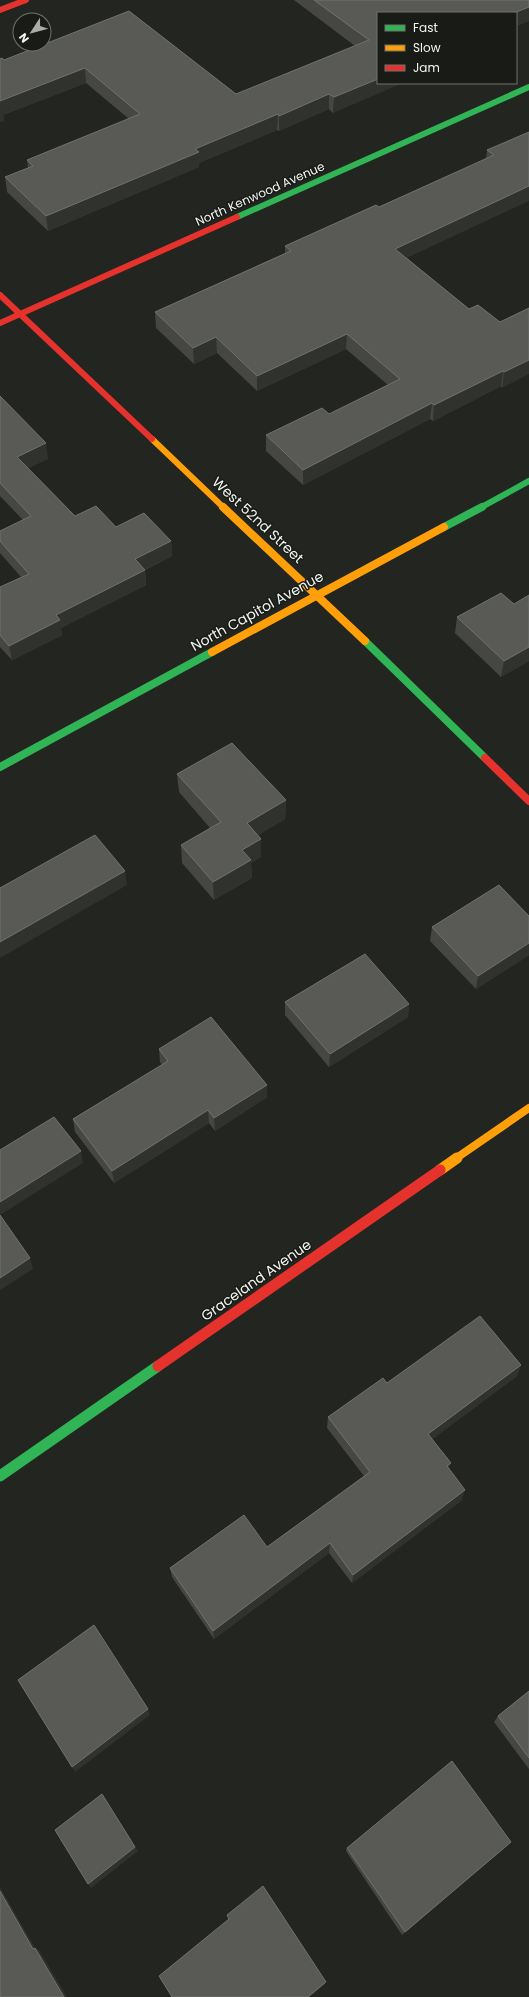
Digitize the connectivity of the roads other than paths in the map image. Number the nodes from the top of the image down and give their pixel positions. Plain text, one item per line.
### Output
1 (26, 0) edge
2 (0, 10) edge
3 (529, 86) edge
4 (0, 295) edge
5 (20, 314) junction
6 (0, 323) edge
7 (529, 481) edge
8 (317, 595) junction
9 (0, 767) edge
10 (529, 801) edge
11 (529, 1108) edge
12 (0, 1476) edge

1 - 2 street
3 - 5 street, North Kenwood Avenue
4 - 5 street, West 52nd Street
5 - 6 street, North Kenwood Avenue
5 - 8 street, West 52nd Street
7 - 8 street, North Capitol Avenue
8 - 9 street, North Capitol Avenue
8 - 10 street, West 52nd Street
11 - 12 street, Graceland Avenue

